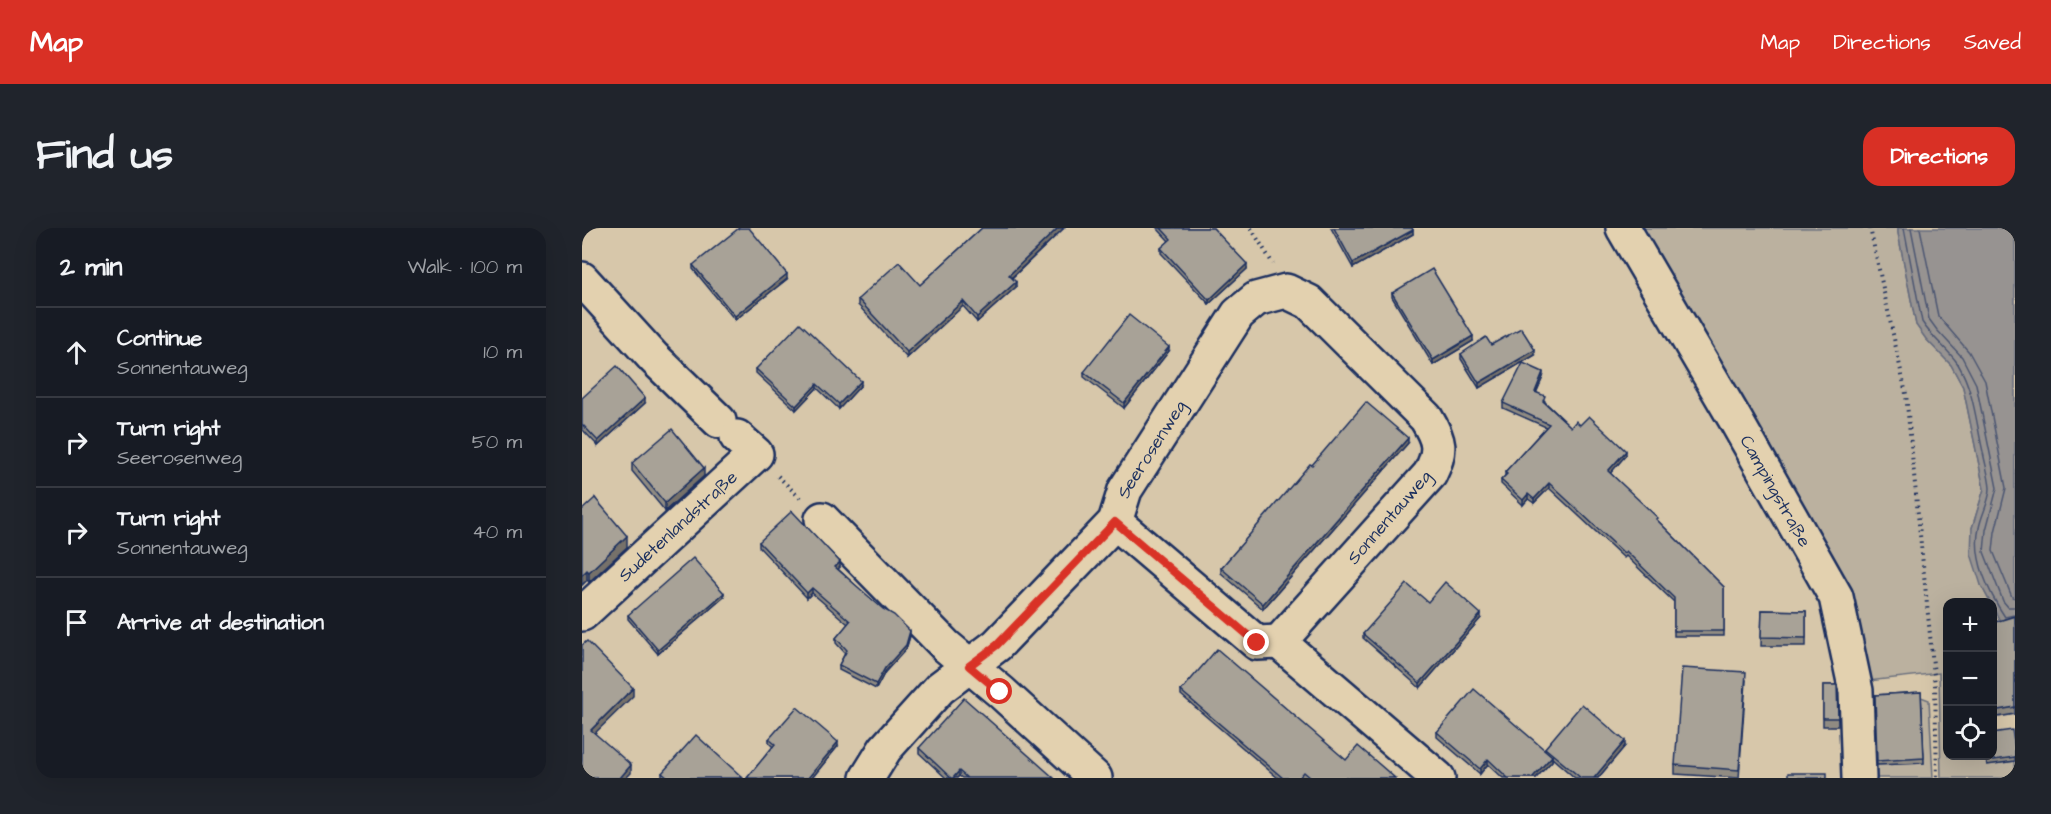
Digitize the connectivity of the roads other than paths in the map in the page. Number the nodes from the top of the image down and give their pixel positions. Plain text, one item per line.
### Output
1 (1623, 228) edge
2 (582, 279) edge
3 (1286, 291) joint
4 (822, 519) road end
5 (1115, 522) junction
6 (582, 614) edge
7 (1279, 642) junction
8 (969, 666) junction
9 (867, 778) edge
10 (1095, 778) edge
11 (1438, 778) edge
12 (1859, 778) edge

1 - 12 street, Campingstraße
2 - 6 street, Sudetenlandstraße
3 - 5 street, Seerosenweg
3 - 7 street, Sonnentauweg
4 - 8 street
5 - 7 street
5 - 8 street, Seerosenweg
7 - 11 street
8 - 9 street, Seerosenweg
8 - 10 street

